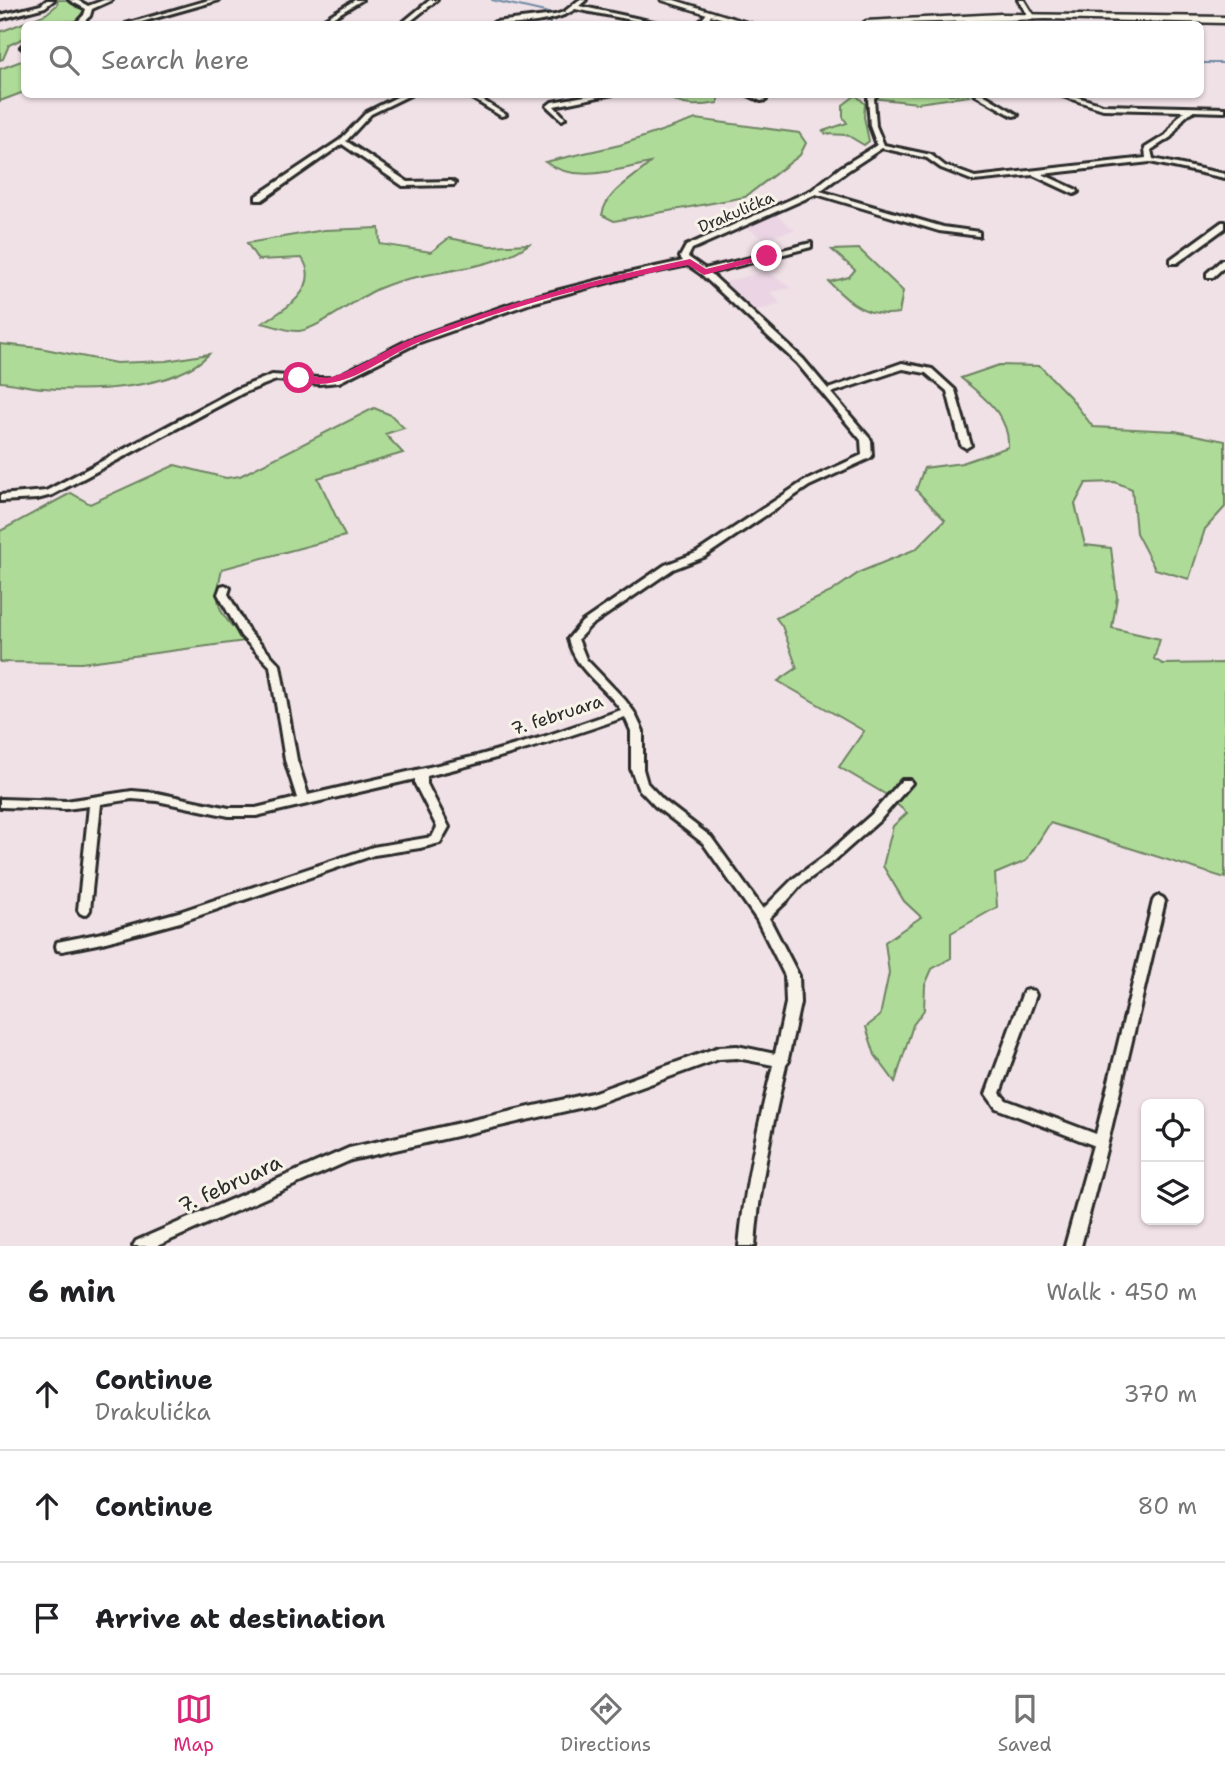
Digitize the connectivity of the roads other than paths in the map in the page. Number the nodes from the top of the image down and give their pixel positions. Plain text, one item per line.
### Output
1 (51, 0) edge
2 (72, 0) edge
3 (109, 0) edge
4 (216, 0) edge
5 (359, 0) edge
6 (435, 0) edge
7 (583, 0) edge
8 (665, 0) edge
9 (1021, 0) edge
10 (89, 7) junction
11 (575, 7) junction
12 (710, 13) junction
13 (0, 17) edge
14 (1032, 18) junction
15 (1225, 20) edge
16 (81, 21) edge
17 (140, 21) edge
18 (324, 21) edge
19 (408, 21) edge
20 (520, 21) edge
21 (645, 21) edge
22 (703, 21) edge
23 (738, 21) edge
24 (916, 21) edge
25 (395, 98) edge
26 (475, 98) edge
27 (587, 98) edge
28 (758, 98) edge
29 (871, 98) edge
30 (984, 98) edge
31 (1073, 98) edge
32 (763, 100) dead end
33 (1190, 109) junction
34 (1225, 110) edge
35 (503, 115) dead end
36 (1015, 115) dead end
37 (562, 118) dead end
38 (342, 141) junction
39 (881, 146) junction
40 (1150, 160) junction
41 (1032, 173) junction
42 (1225, 176) edge
43 (451, 183) dead end
44 (815, 192) junction
45 (1074, 192) dead end
46 (259, 198) dead end
47 (1225, 224) edge
48 (976, 234) dead end
49 (808, 246) dead end
50 (1174, 261) dead end
51 (690, 262) junction
52 (1225, 262) edge
53 (704, 272) junction
54 (1210, 275) dead end
55 (826, 392) junction
56 (966, 445) dead end
57 (0, 498) edge
58 (225, 588) dead end
59 (628, 712) junction
60 (421, 774) junction
61 (906, 783) dead end
62 (304, 800) junction
63 (95, 801) junction
64 (0, 803) edge
65 (1159, 901) dead end
66 (84, 910) dead end
67 (762, 916) junction
68 (62, 946) dead end
69 (1029, 995) dead end
70 (782, 1061) junction
71 (1101, 1142) junction
72 (141, 1246) edge
73 (747, 1246) edge
74 (1073, 1246) edge

1 - 13 street
2 - 10 street
3 - 10 street
4 - 17 street
5 - 18 street
6 - 19 street
7 - 11 street
8 - 12 street
9 - 14 street
10 - 16 street
11 - 20 street
11 - 21 street
12 - 22 street
12 - 23 street
14 - 15 street
14 - 24 street
25 - 38 street
26 - 35 street
27 - 37 street
28 - 32 street
29 - 39 street
30 - 36 street
31 - 33 street
33 - 34 street
33 - 40 street
38 - 43 street
38 - 46 street
39 - 41 street
39 - 44 street, Drakulićka
40 - 41 street
40 - 42 street
41 - 45 street
44 - 48 street
44 - 51 street, Drakulićka
47 - 50 street
49 - 53 street
51 - 53 street
51 - 57 street
52 - 54 street
53 - 55 street
55 - 56 street
55 - 59 street
58 - 62 street
59 - 60 street, 7. februara
59 - 67 street, 7. februara
60 - 62 street, 7. februara
60 - 68 street
61 - 67 street
62 - 63 street, 7. februara
63 - 64 street, 7. februara
63 - 66 street
65 - 71 street
67 - 70 street, 7. februara
69 - 71 street
70 - 72 street, 7. februara
70 - 73 street, 7. februara
71 - 74 street

